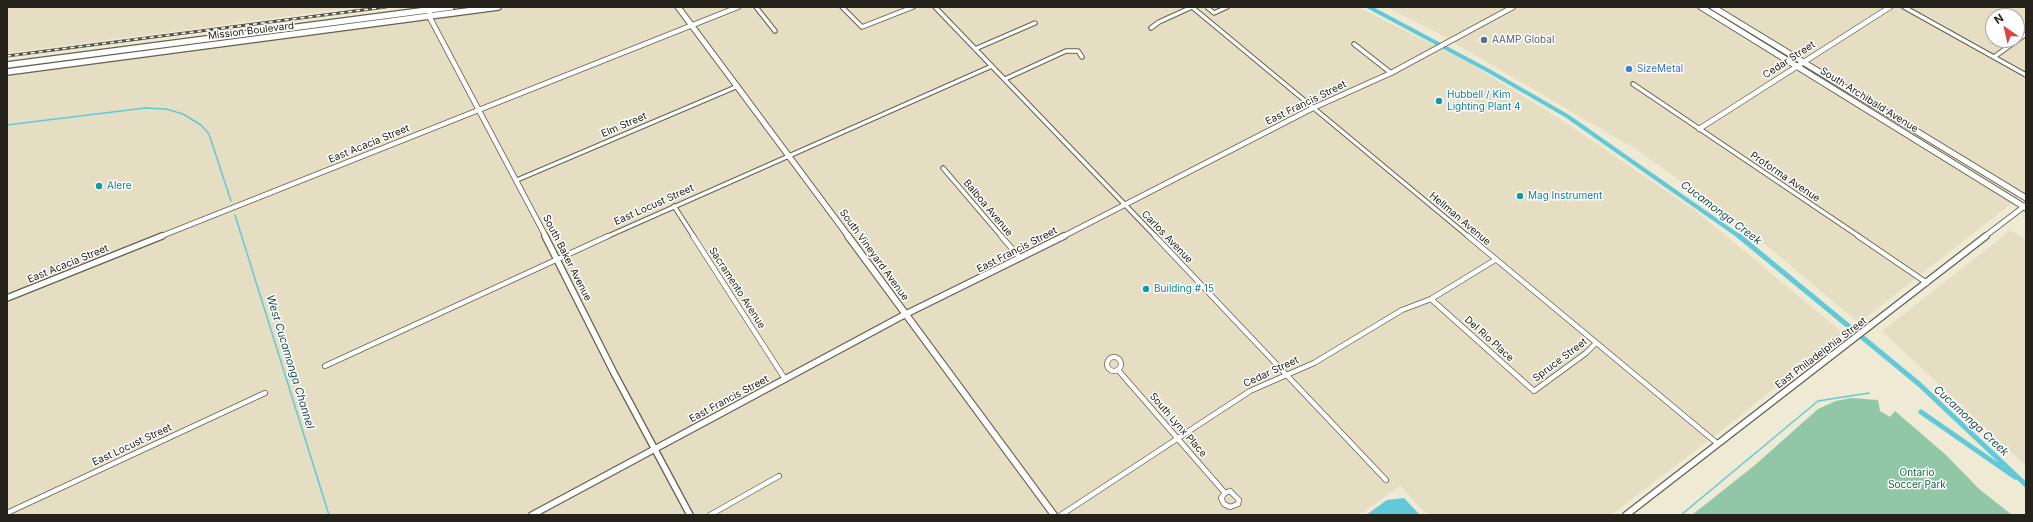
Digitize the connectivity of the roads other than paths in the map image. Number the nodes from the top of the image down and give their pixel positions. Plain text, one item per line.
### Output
1 (451, 7) edge
2 (498, 7) edge
3 (678, 7) edge
4 (738, 7) edge
5 (756, 7) edge
6 (842, 7) edge
7 (913, 7) edge
8 (935, 7) edge
9 (1192, 7) edge
10 (1210, 7) edge
11 (1227, 7) edge
12 (1503, 7) edge
13 (1513, 7) edge
14 (1701, 7) edge
15 (1713, 7) edge
16 (1890, 7) edge
17 (1904, 7) edge
18 (430, 10) junction
19 (1507, 10) junction
20 (429, 16) junction
21 (1035, 23) dead end
22 (692, 25) junction
23 (1151, 28) dead end
24 (775, 31) dead end
25 (2026, 34) edge
26 (1354, 44) dead end
27 (976, 49) junction
28 (1082, 57) dead end
29 (1994, 57) junction
30 (1802, 62) junction
31 (7, 65) edge
32 (992, 66) junction
33 (1797, 66) junction
34 (7, 72) edge
35 (1391, 72) junction
36 (2026, 75) edge
37 (1005, 79) junction
38 (1633, 84) dead end
39 (738, 86) junction
40 (1313, 108) junction
41 (478, 110) junction
42 (1699, 129) junction
43 (789, 155) junction
44 (943, 168) dead end
45 (517, 180) junction
46 (2026, 198) edge
47 (1125, 205) junction
48 (674, 206) junction
49 (2025, 207) edge
50 (1020, 258) junction
51 (557, 259) junction
52 (1495, 260) junction
53 (1927, 283) junction
54 (7, 298) edge
55 (1431, 300) junction
56 (904, 315) junction
57 (1596, 343) junction
58 (325, 366) dead end
59 (1118, 370) dead end
60 (1287, 374) junction
61 (784, 379) junction
62 (1534, 391) joint
63 (265, 393) dead end
64 (1178, 438) junction
65 (1718, 444) junction
66 (655, 448) junction
67 (779, 476) dead end
68 (1386, 480) dead end
69 (1225, 493) dead end
70 (7, 513) edge
71 (532, 515) edge
72 (690, 515) edge
73 (710, 515) edge
74 (1054, 515) edge
75 (1061, 515) edge
76 (1626, 515) edge

1 - 18 main road, Mission Boulevard
2 - 20 main road, Mission Boulevard
3 - 22 main road, South Vineyard Avenue
4 - 22 street, East Acacia Street
5 - 24 street
6 - 7 street
8 - 27 street, Carlos Avenue
9 - 23 street
9 - 40 street, Hellman Avenue
10 - 11 street
12 - 19 street
13 - 19 street, East Francis Street
14 - 33 main road, South Archibald Avenue
15 - 30 main road, South Archibald Avenue
16 - 30 street, Cedar Street
17 - 29 street
18 - 20 street
18 - 31 main road, Mission Boulevard
19 - 35 street, East Francis Street
20 - 34 main road, Mission Boulevard
20 - 41 street, South Baker Avenue
21 - 27 street
22 - 39 main road, South Vineyard Avenue
22 - 41 street, East Acacia Street
25 - 29 street
26 - 35 street
27 - 32 street, Carlos Avenue
28 - 37 street
29 - 36 street
30 - 33 street, Cedar Street
30 - 46 main road, South Archibald Avenue
32 - 37 street, Carlos Avenue
32 - 43 street, East Locust Street
33 - 42 street, Cedar Street
33 - 49 main road, South Archibald Avenue
35 - 40 street, East Francis Street
37 - 47 street, Carlos Avenue
38 - 42 street, Proforma Avenue
39 - 43 main road, South Vineyard Avenue
39 - 45 street, Elm Street
40 - 47 street, East Francis Street
40 - 52 street, Hellman Avenue
41 - 45 street, South Baker Avenue
41 - 54 street, East Acacia Street
42 - 53 street, Proforma Avenue
43 - 48 street, East Locust Street
43 - 56 main road, South Vineyard Avenue
44 - 50 street, Balboa Avenue
45 - 51 street, South Baker Avenue
47 - 50 street, East Francis Street
47 - 60 street, Carlos Avenue
48 - 51 street, East Locust Street
48 - 61 street, Sacramento Avenue
49 - 53 street, East Philadelphia Street
50 - 56 street, East Francis Street
51 - 58 street, East Locust Street
51 - 66 street, South Baker Avenue
52 - 55 street, Cedar Street
52 - 57 street, Hellman Avenue
53 - 65 street, East Philadelphia Street
55 - 60 street, Cedar Street
55 - 62 street, Del Rio Place
56 - 61 street, East Francis Street
56 - 74 main road, South Vineyard Avenue
57 - 62 street, Spruce Street
57 - 65 street, Hellman Avenue
59 - 64 street, South Lynx Place
60 - 64 street, Cedar Street
60 - 68 street, Carlos Avenue
61 - 66 street, East Francis Street
63 - 70 street, East Locust Street
64 - 69 street, South Lynx Place
64 - 75 street, Cedar Street
65 - 76 street, East Philadelphia Street
66 - 71 street, East Francis Street
66 - 72 street, South Baker Avenue
67 - 73 street

